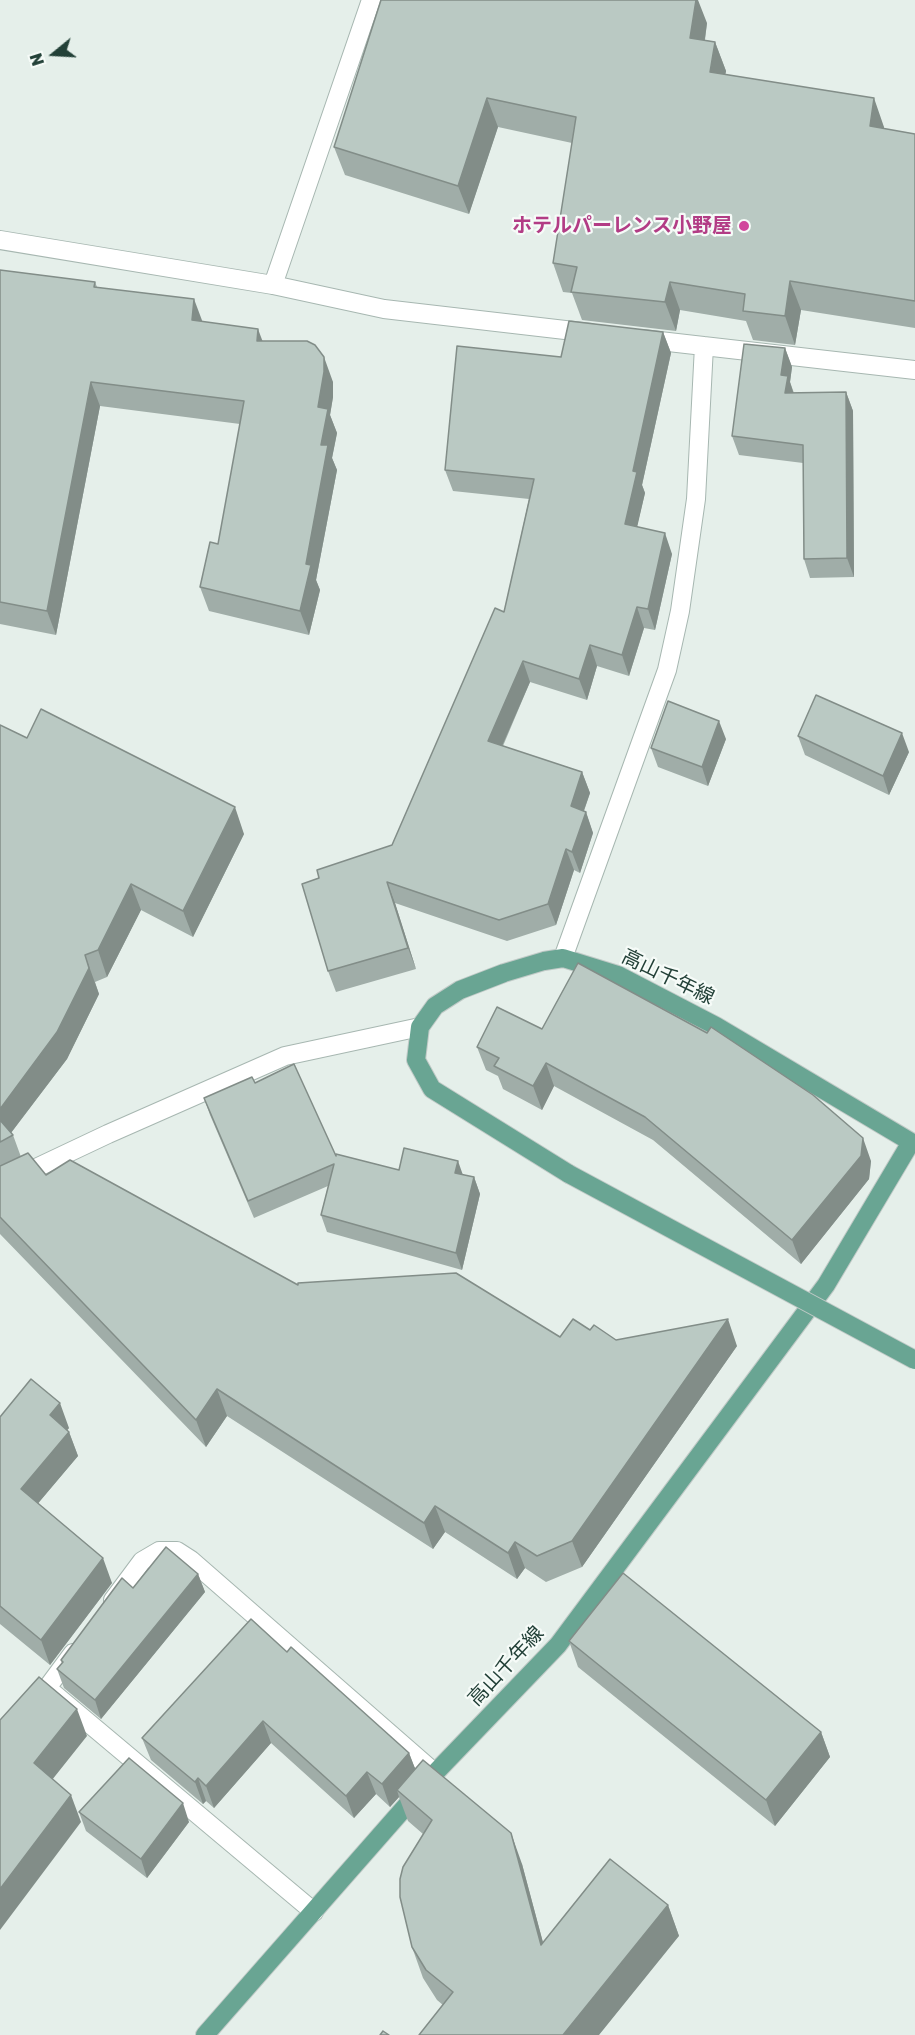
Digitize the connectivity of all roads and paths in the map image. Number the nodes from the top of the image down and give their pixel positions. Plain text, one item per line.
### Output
1 (371, 0) edge
2 (0, 240) edge
3 (273, 285) junction
4 (704, 346) junction
5 (915, 370) edge
6 (563, 958) junction
7 (420, 1027) junction
8 (914, 1141) edge
9 (0, 1185) edge
10 (915, 1360) edge
11 (102, 1615) edge
12 (81, 1642) edge
13 (435, 1773) junction
14 (314, 1912) junction
15 (205, 2035) edge

1 - 3 street
2 - 3 street
3 - 4 street
4 - 5 street
4 - 6 street
6 - 7 main road, 高山千年線
6 - 8 main road, 高山千年線
7 - 9 street
7 - 10 main road, bridge
8 - 13 main road, 高山千年線
11 - 13 street
12 - 14 street
13 - 14 main road, 高山千年線
14 - 15 main road, 高山千年線

